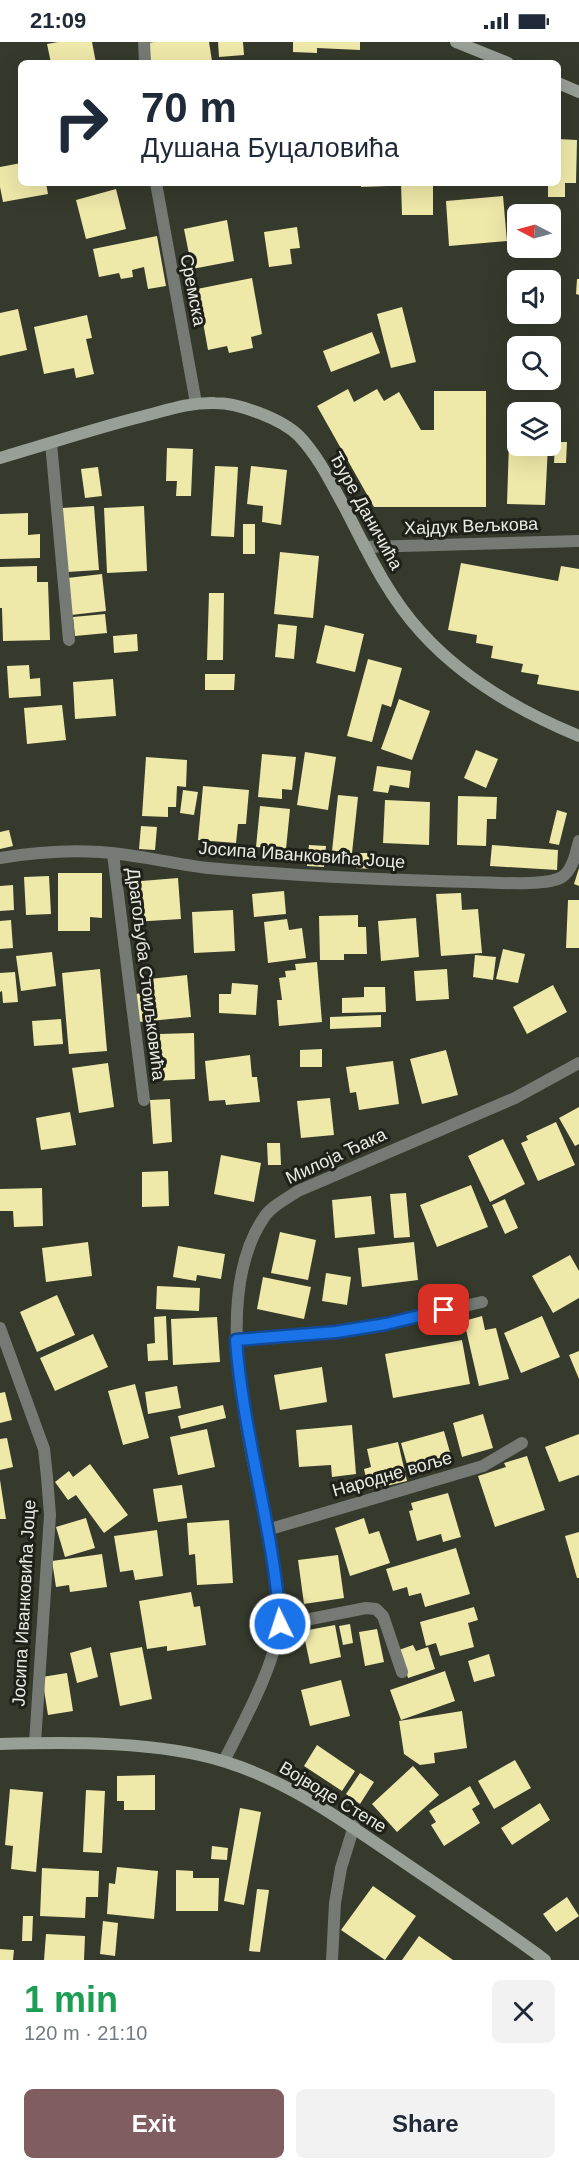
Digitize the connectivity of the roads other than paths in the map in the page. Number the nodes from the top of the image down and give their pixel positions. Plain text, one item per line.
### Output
1 (144, 42) edge
2 (456, 42) edge
3 (146, 60) edge
4 (501, 60) edge
5 (561, 84) edge
6 (579, 92) edge
7 (157, 186) edge
8 (196, 403) junction
9 (51, 443) junction
10 (0, 458) edge
11 (579, 541) edge
12 (365, 547) junction
13 (69, 640) dead end
14 (579, 736) edge
15 (579, 842) edge
16 (113, 854) junction
17 (0, 858) edge
18 (579, 1063) edge
19 (144, 1100) dead end
20 (482, 1302) dead end
21 (0, 1328) edge
22 (236, 1340) junction
23 (522, 1443) dead end
24 (267, 1530) junction
25 (280, 1624) junction
26 (402, 1672) dead end
27 (35, 1743) junction
28 (0, 1744) edge
29 (224, 1761) junction
30 (354, 1826) junction
31 (332, 1960) edge
32 (545, 1960) edge

1 - 3 street
2 - 4 street
5 - 6 street
7 - 8 street, Сремска
8 - 9 street, Ђуре Даничића
8 - 12 street, Ђуре Даничића
9 - 10 street, Ђуре Даничића
9 - 13 street
11 - 12 street, Хајдук Вељкова
12 - 14 street, Ђуре Даничића
15 - 16 street, Јосипа Иванковића Јоце
16 - 17 street, Јосипа Иванковића Јоце
16 - 19 street, Драгољуба Стоиљковића
18 - 22 street, Милоја Ђака
20 - 22 street
21 - 27 street, Јосипа Иванковића Јоце
22 - 24 street, Милоја Ђака
23 - 24 street, Народне воље
24 - 25 street, Милоја Ђака
25 - 26 street
25 - 29 street, Милоја Ђака
27 - 28 street, Војводе Степе
27 - 29 street, Војводе Степе
29 - 30 street, Војводе Степе
30 - 31 street
30 - 32 street, Војводе Степе

